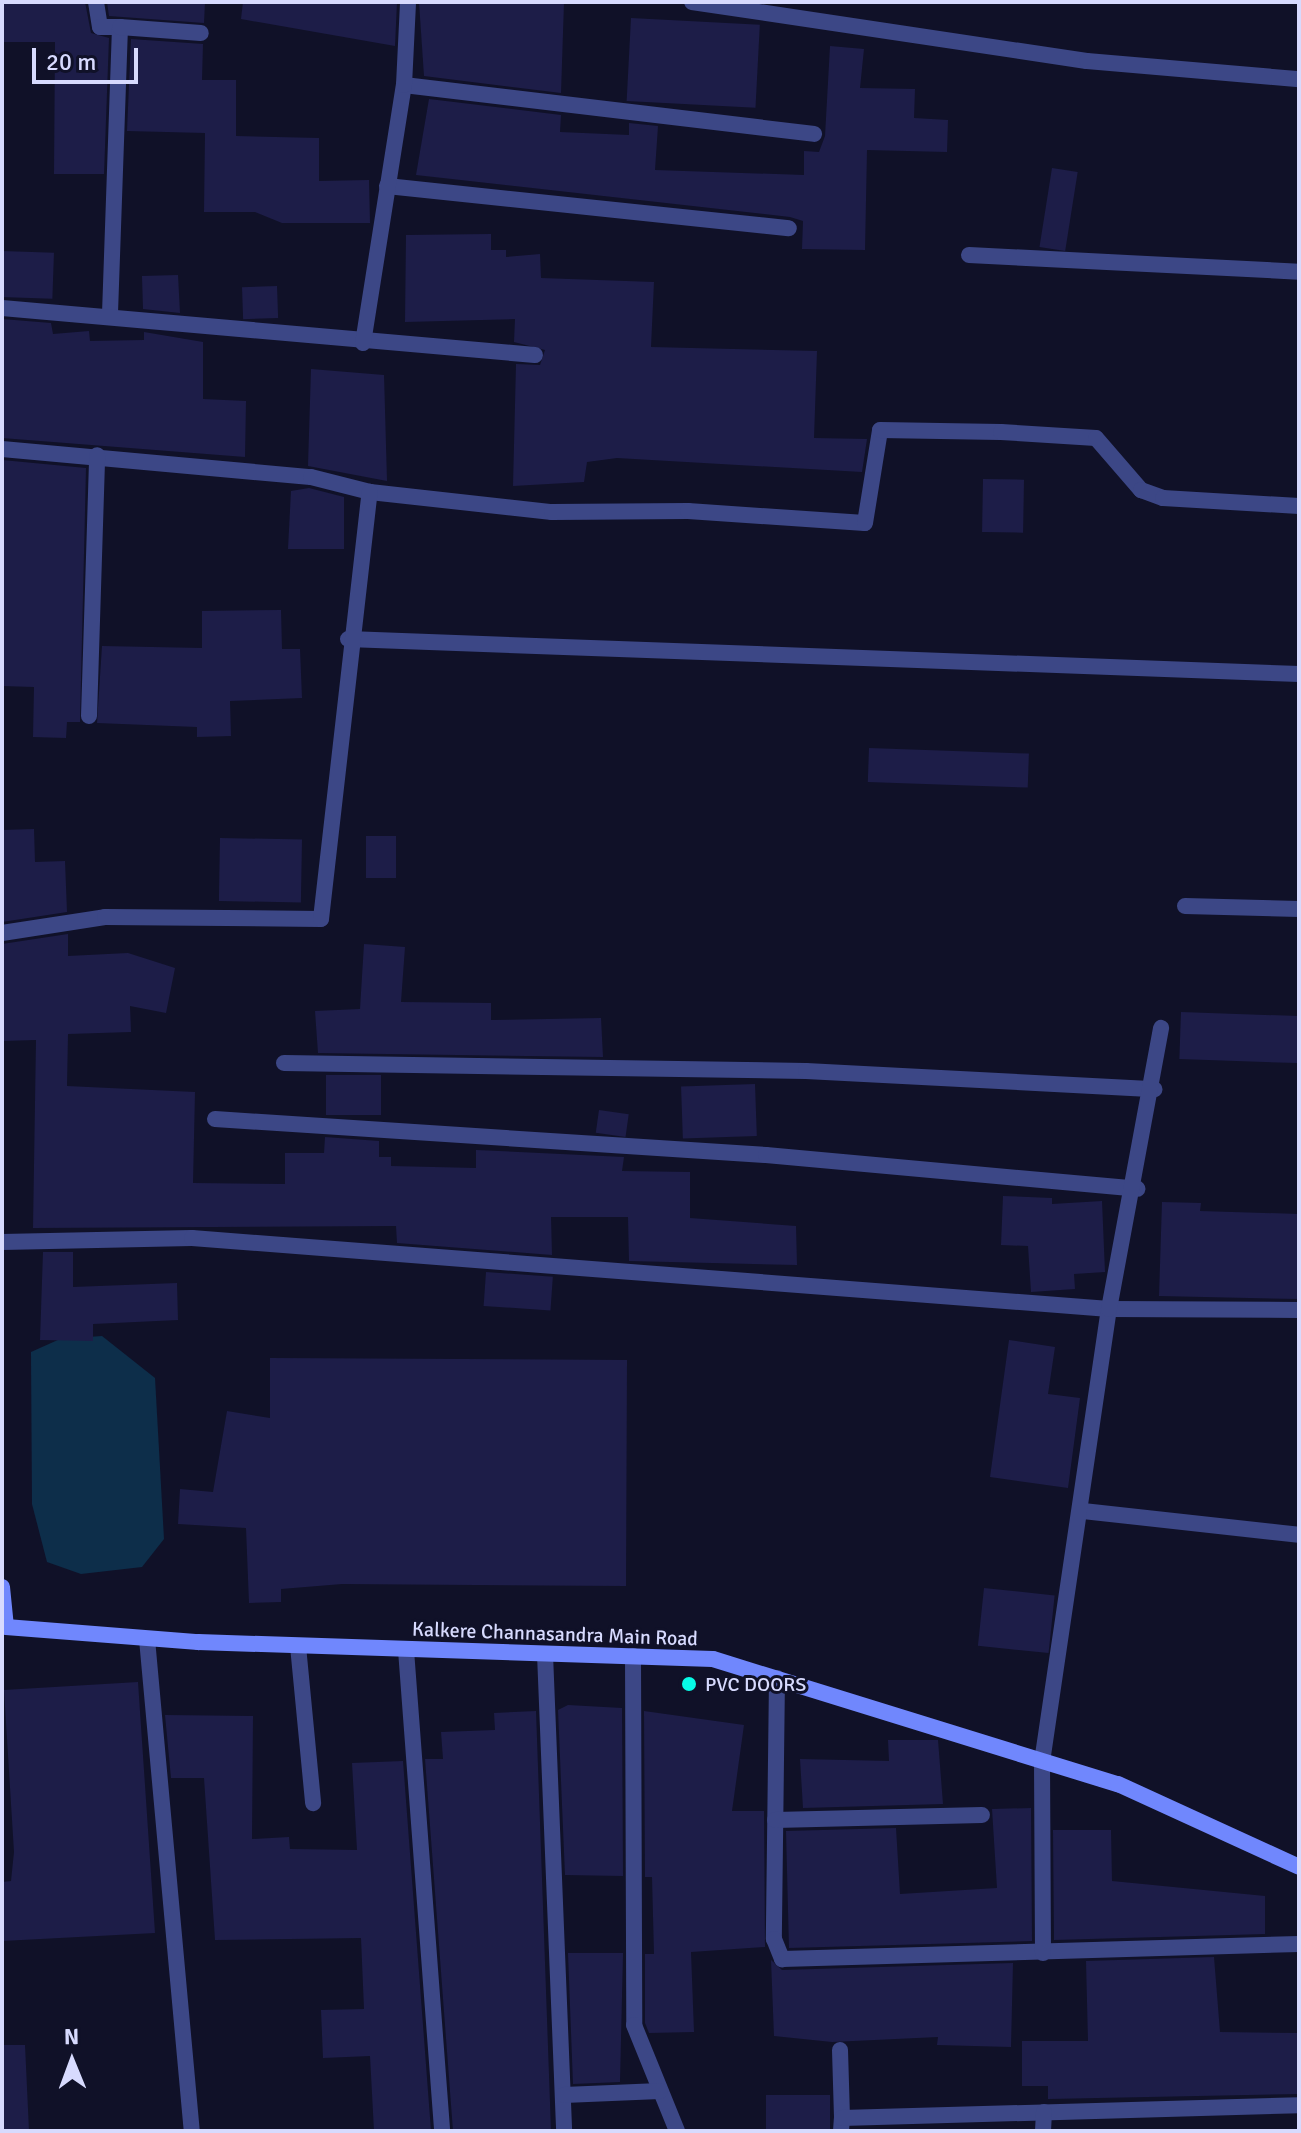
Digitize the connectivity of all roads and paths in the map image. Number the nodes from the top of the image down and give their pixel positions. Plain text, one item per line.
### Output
1 (96, 2) edge
2 (408, 2) edge
3 (692, 2) edge
4 (120, 27) junction
5 (201, 33) dead end
6 (1299, 79) edge
7 (404, 85) junction
8 (814, 134) dead end
9 (387, 186) junction
10 (789, 228) dead end
11 (969, 255) dead end
12 (1299, 272) edge
13 (2, 308) edge
14 (110, 314) junction
15 (363, 343) junction
16 (535, 355) dead end
17 (2, 449) edge
18 (97, 455) junction
19 (370, 492) junction
20 (1299, 506) edge
21 (348, 639) junction
22 (1299, 674) edge
23 (89, 716) dead end
24 (1185, 906) dead end
25 (1299, 909) edge
26 (2, 933) edge
27 (1161, 1028) dead end
28 (284, 1063) dead end
29 (1155, 1089) junction
30 (215, 1119) dead end
31 (1137, 1189) junction
32 (2, 1242) edge
33 (1109, 1309) junction
34 (1299, 1310) edge
35 (1083, 1511) junction
36 (1299, 1535) edge
37 (2, 1587) edge
38 (147, 1639) junction
39 (298, 1646) junction
40 (406, 1650) junction
41 (545, 1654) junction
42 (633, 1656) junction
43 (777, 1678) junction
44 (1042, 1762) junction
45 (313, 1803) dead end
46 (982, 1815) dead end
47 (775, 1820) junction
48 (1299, 1867) edge
49 (1299, 1944) edge
50 (1043, 1953) junction
51 (840, 2050) dead end
52 (660, 2091) junction
53 (564, 2095) junction
54 (1299, 2105) edge
55 (1044, 2112) junction
56 (841, 2124) edge
57 (192, 2131) edge
58 (442, 2131) edge
59 (564, 2131) edge
60 (677, 2131) edge
61 (1043, 2131) edge

1 - 4 street
2 - 7 street
3 - 6 street
4 - 5 street
4 - 14 street
7 - 8 street
7 - 9 street
9 - 10 street
9 - 15 street
11 - 12 street
13 - 14 street
14 - 15 street
15 - 16 street
17 - 18 street
18 - 19 street
18 - 23 street
19 - 20 street
19 - 21 street
21 - 22 street
21 - 26 street
24 - 25 street
27 - 29 street
28 - 29 street
29 - 31 street
30 - 31 street
31 - 33 street
32 - 33 street
33 - 34 street
33 - 35 street
35 - 36 street
35 - 44 street
37 - 38 main road, Kalkere Channasandra Main Road
38 - 39 main road, Kalkere Channasandra Main Road
38 - 57 street
39 - 40 main road, Kalkere Channasandra Main Road
39 - 45 street
40 - 41 main road, Kalkere Channasandra Main Road
40 - 58 street
41 - 42 main road, Kalkere Channasandra Main Road
41 - 53 street
42 - 43 main road, Kalkere Channasandra Main Road
42 - 52 street
43 - 44 main road, Kalkere Channasandra Main Road
43 - 47 street
44 - 48 main road, Kalkere Channasandra Main Road
44 - 50 street
46 - 47 street
47 - 50 street
49 - 50 street
51 - 56 street
52 - 53 street
52 - 60 street
53 - 59 street
54 - 55 street
55 - 56 street
55 - 61 street

